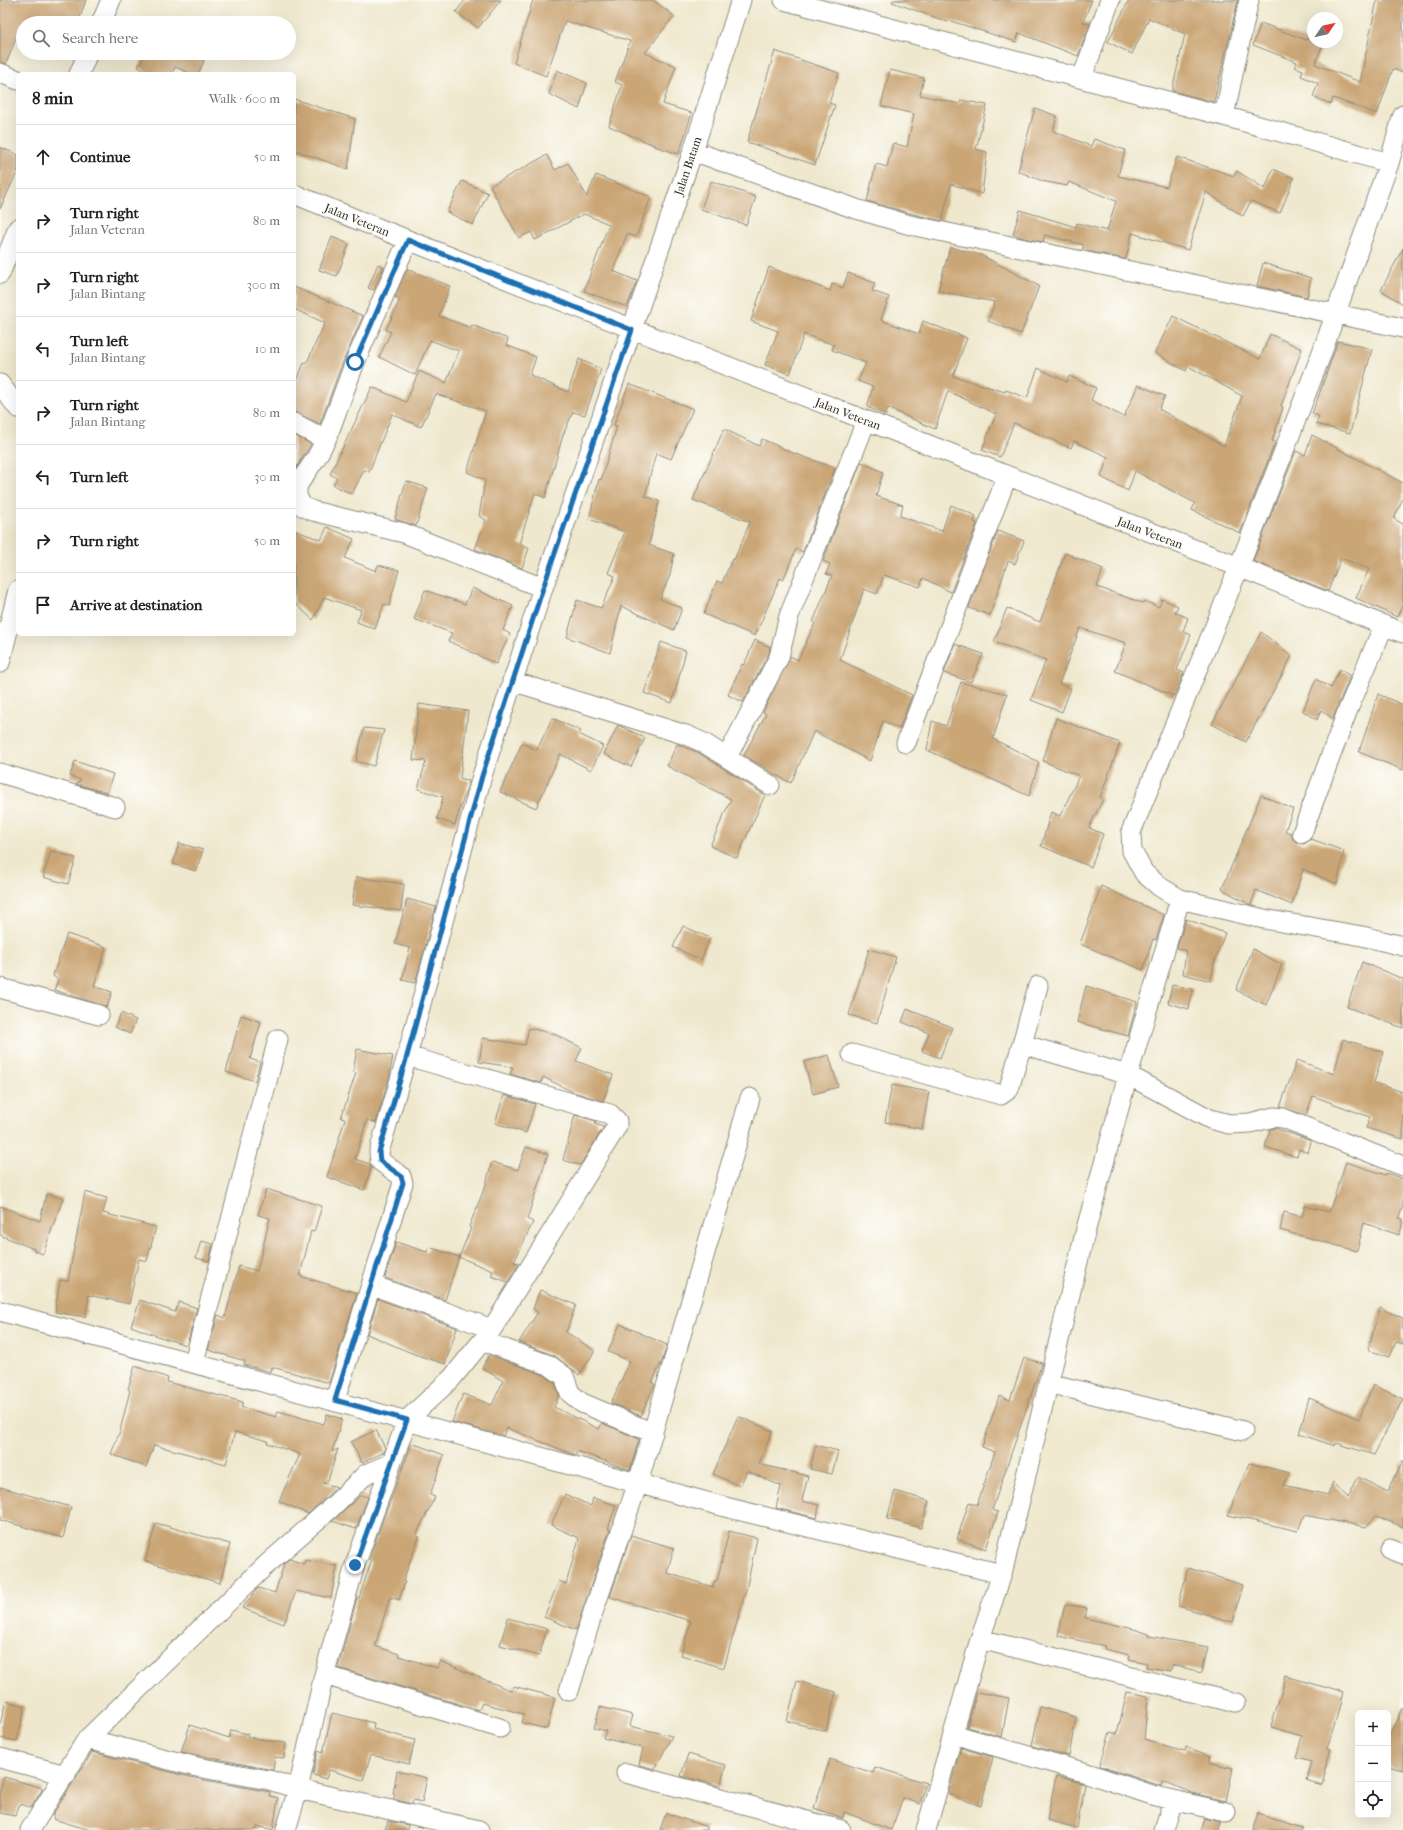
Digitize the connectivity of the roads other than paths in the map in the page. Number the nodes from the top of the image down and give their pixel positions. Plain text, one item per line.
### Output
1 (111, 0) edge
2 (741, 0) edge
3 (784, 0) edge
4 (1110, 0) edge
5 (1249, 0) edge
6 (104, 16) edge
7 (85, 60) edge
8 (80, 72) edge
9 (0, 73) edge
10 (1082, 78) junction
11 (16, 79) edge
12 (1403, 115) edge
13 (1224, 116) junction
14 (1400, 138) edge
15 (694, 151) junction
16 (1389, 163) junction
17 (296, 195) edge
18 (16, 233) edge
19 (408, 240) junction
20 (0, 274) edge
21 (1336, 314) junction
22 (1403, 328) edge
23 (632, 330) junction
24 (0, 384) edge
25 (16, 405) edge
26 (866, 421) junction
27 (296, 423) edge
28 (326, 440) junction
29 (1007, 476) junction
30 (1239, 567) junction
31 (543, 588) junction
32 (16, 598) edge
33 (1384, 626) junction
34 (1403, 633) edge
35 (0, 663) edge
36 (512, 681) junction
37 (906, 743) dead end
38 (727, 757) junction
39 (0, 773) edge
40 (770, 785) dead end
41 (114, 807) dead end
42 (1302, 833) dead end
43 (1180, 899) junction
44 (1403, 946) edge
45 (1038, 986) dead end
46 (0, 988) edge
47 (99, 1015) dead end
48 (278, 1040) dead end
49 (1022, 1044) junction
50 (852, 1054) dead end
51 (407, 1056) junction
52 (1128, 1075) junction
53 (750, 1098) dead end
54 (1403, 1166) edge
55 (372, 1285) junction
56 (0, 1310) edge
57 (487, 1335) junction
58 (194, 1362) junction
59 (1048, 1383) junction
60 (335, 1400) junction
61 (407, 1420) junction
62 (1242, 1430) dead end
63 (653, 1433) junction
64 (391, 1463) junction
65 (638, 1483) junction
66 (1002, 1574) junction
67 (980, 1639) junction
68 (324, 1675) junction
69 (569, 1691) dead end
70 (1236, 1703) dead end
71 (500, 1728) dead end
72 (953, 1734) junction
73 (87, 1739) junction
74 (0, 1758) edge
75 (626, 1772) dead end
76 (66, 1775) junction
77 (298, 1789) junction
78 (1173, 1800) junction
79 (1226, 1812) dead end
80 (33, 1829) edge
81 (286, 1830) edge
82 (479, 1830) edge
83 (841, 1830) edge
84 (926, 1830) edge
85 (1164, 1830) edge

1 - 6 street
2 - 15 street, Jalan Batam
3 - 10 street
4 - 10 street
5 - 13 street
7 - 8 street
9 - 11 street
10 - 13 street
12 - 14 street
13 - 16 street
14 - 16 street
15 - 21 street
15 - 23 street, Jalan Batam
16 - 21 street
17 - 19 street, Jalan Veteran
18 - 20 street
19 - 23 street, Jalan Veteran
19 - 28 street
21 - 22 street
21 - 30 street
23 - 26 street, Jalan Veteran
23 - 31 street, Jalan Batam
24 - 25 street
26 - 29 street, Jalan Veteran
26 - 38 street
27 - 28 street
28 - 31 street
29 - 30 street, Jalan Veteran
29 - 37 street
30 - 33 street, Jalan Veteran
30 - 43 street
31 - 36 street, Jalan Batam
32 - 35 street
33 - 34 street, Jalan Veteran
33 - 42 street
36 - 38 street
36 - 51 street, Jalan Batam
38 - 40 street
39 - 41 street
43 - 44 street
43 - 52 street
45 - 49 street
46 - 47 street
48 - 58 street
49 - 50 street
49 - 52 street
51 - 55 street, Jalan Batam
51 - 57 street
52 - 54 street
52 - 59 street
53 - 63 street
55 - 57 street
55 - 60 street, Jalan Batam
56 - 58 street
57 - 61 street
57 - 63 street
58 - 60 street
59 - 62 street
59 - 66 street
60 - 61 street
61 - 64 street
61 - 65 street
63 - 65 street
64 - 68 street
64 - 73 street
65 - 66 street
65 - 69 street
66 - 67 street
67 - 70 street
67 - 72 street
68 - 71 street
68 - 77 street
72 - 78 street
72 - 84 street
73 - 76 street
73 - 77 street
74 - 76 street
75 - 83 street
76 - 80 street
77 - 81 street
77 - 82 street
78 - 79 street
78 - 85 street

